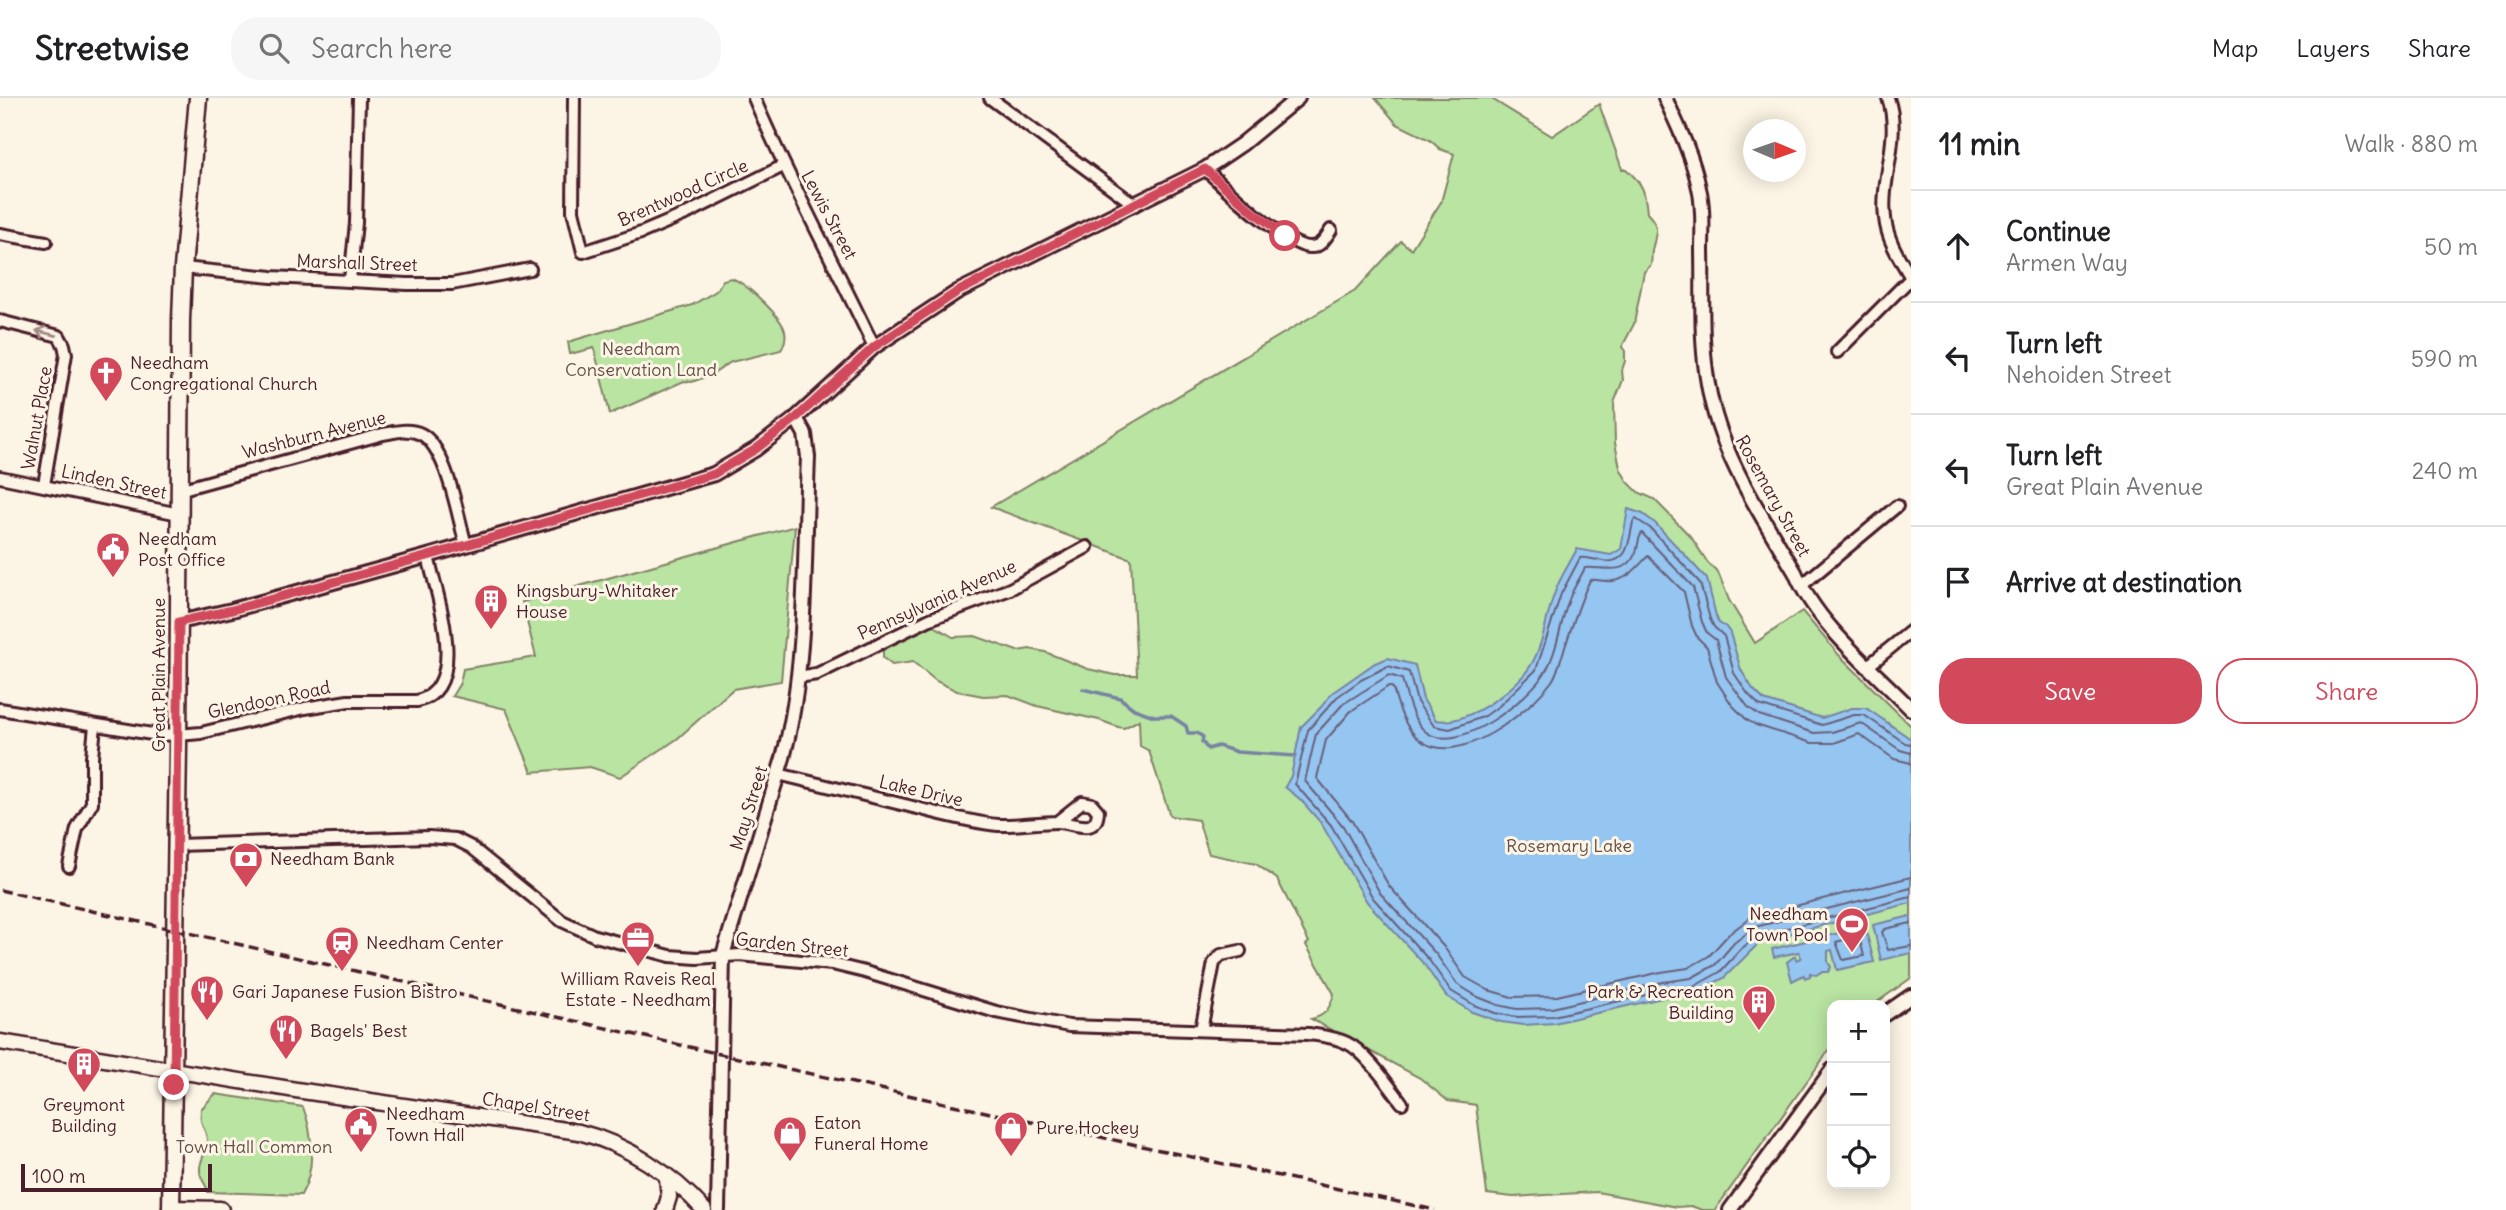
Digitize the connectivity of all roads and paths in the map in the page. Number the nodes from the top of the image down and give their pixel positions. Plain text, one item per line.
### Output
1 (198, 98) edge
2 (359, 98) edge
3 (574, 98) edge
4 (754, 98) edge
5 (990, 98) edge
6 (1298, 98) edge
7 (1665, 98) edge
8 (1888, 98) edge
9 (783, 166) junction
10 (1205, 169) junction
11 (1135, 205) junction
12 (1331, 230) dead end
13 (0, 234) edge
14 (46, 242) dead end
15 (183, 268) junction
16 (530, 269) dead end
17 (1911, 278) edge
18 (350, 280) junction
19 (0, 321) edge
20 (874, 347) junction
21 (1837, 352) dead end
22 (796, 418) junction
23 (0, 477) edge
24 (44, 485) junction
25 (179, 490) junction
26 (1897, 506) dead end
27 (179, 514) junction
28 (466, 545) junction
29 (1087, 547) dead end
30 (428, 556) junction
31 (1801, 586) junction
32 (179, 622) junction
33 (1911, 631) edge
34 (1868, 666) junction
35 (798, 677) junction
36 (0, 709) edge
37 (1911, 709) edge
38 (95, 725) junction
39 (178, 735) junction
40 (778, 774) junction
41 (1058, 822) dead end
42 (177, 845) junction
43 (69, 866) dead end
44 (1240, 951) dead end
45 (723, 956) junction
46 (1911, 996) edge
47 (1890, 1011) edge
48 (1201, 1030) junction
49 (0, 1042) edge
50 (174, 1070) junction
51 (1827, 1077) edge
52 (1402, 1103) dead end
53 (667, 1178) junction
54 (171, 1210) edge
55 (220, 1210) edge
56 (665, 1210) edge
57 (704, 1210) edge
58 (718, 1210) edge
59 (1730, 1210) edge

1 - 15 main road, Great Plain Avenue
2 - 18 street
3 - 9 street, Brentwood Circle
4 - 9 street, Lewis Street
5 - 11 street
6 - 10 street
7 - 31 street, Rosemary Street
8 - 17 street
9 - 20 street, Lewis Street
10 - 11 street
10 - 12 street
11 - 20 street
13 - 14 street
15 - 18 street, Marshall Street
15 - 25 main road, Great Plain Avenue
16 - 18 street, Marshall Street
17 - 21 street
24 -> 19 street, Walnut Place
20 - 22 street
22 - 28 street
22 - 35 street, May Street
23 - 24 street, Linden Street
24 - 27 street, Linden Street
25 - 27 main road, Great Plain Avenue
25 - 28 street, Washburn Avenue
26 - 31 street
27 - 32 main road, Great Plain Avenue
28 - 30 street
29 - 35 street, Pennsylvania Avenue
30 - 32 street
30 - 39 street, Glendoon Road
31 - 34 street, Rosemary Street
32 - 39 main road, Great Plain Avenue
33 - 34 street
34 - 37 street, Rosemary Street
35 - 40 street, May Street
36 - 38 street, Glendoon Road
38 - 39 street, Glendoon Road
38 - 43 street
39 - 42 main road, Great Plain Avenue
40 - 41 street, Lake Drive
40 - 45 street, May Street
42 - 45 street, Garden Street
42 - 50 main road, Great Plain Avenue
44 - 48 street
45 - 48 street, Garden Street
45 - 58 street, May Street
46 - 47 street
48 - 52 street, Garden Street
49 - 50 main road, Chapel Street
50 - 53 main road, Chapel Street
50 - 54 main road, Great Plain Avenue
51 - 59 street
53 - 56 main road
53 - 57 main road, Chapel Street
54 - 55 main road

